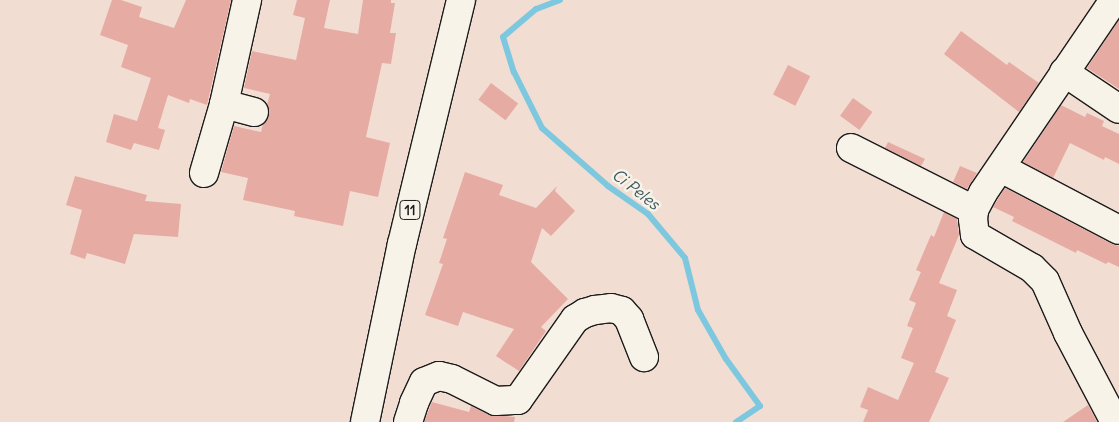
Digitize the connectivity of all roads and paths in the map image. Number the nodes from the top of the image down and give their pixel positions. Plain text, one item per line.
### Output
1 (247, 0) edge
2 (461, 0) edge
3 (1114, 0) edge
4 (1064, 72) junction
5 (224, 104) junction
6 (1119, 109) edge
7 (254, 112) dead end
8 (852, 148) dead end
9 (1000, 168) junction
10 (204, 172) dead end
11 (974, 210) junction
12 (1119, 230) edge
13 (644, 357) dead end
14 (365, 422) edge
15 (408, 422) edge
16 (1115, 422) edge

1 - 5 main road
2 - 14 main road, 11
3 - 4 main road
4 - 6 main road
4 - 9 main road
5 - 7 main road
5 - 10 main road
8 - 11 main road
9 - 11 main road
9 - 12 main road
11 - 16 main road
13 - 15 main road

